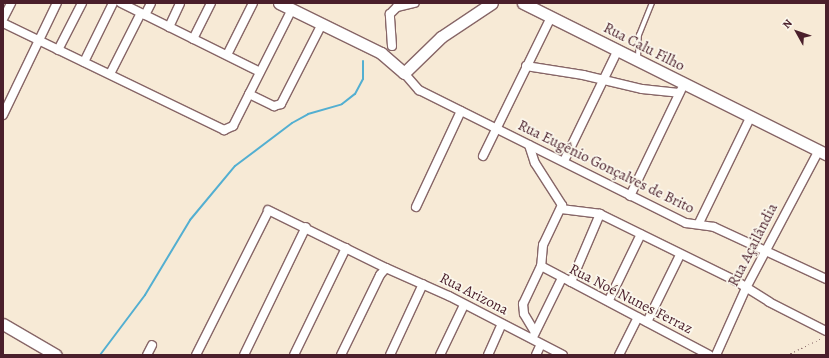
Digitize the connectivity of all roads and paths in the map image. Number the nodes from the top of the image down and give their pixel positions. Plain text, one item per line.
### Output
1 (11, 3) edge
2 (56, 3) edge
3 (82, 3) edge
4 (113, 3) edge
5 (121, 3) edge
6 (151, 3) edge
7 (180, 3) edge
8 (211, 3) edge
9 (253, 3) edge
10 (279, 3) edge
11 (415, 3) edge
12 (492, 3) edge
13 (523, 3) edge
14 (652, 3) edge
15 (292, 9) junction
16 (143, 14) junction
17 (551, 17) junction
18 (3, 19) edge
19 (3, 23) edge
20 (322, 24) junction
21 (169, 26) junction
22 (193, 39) junction
23 (38, 40) junction
24 (392, 46) dead end
25 (58, 50) junction
26 (618, 50) junction
27 (226, 55) junction
28 (638, 60) junction
29 (84, 62) junction
30 (526, 66) junction
31 (260, 72) junction
32 (404, 73) junction
33 (110, 74) junction
34 (603, 80) junction
35 (682, 88) junction
36 (249, 94) junction
37 (461, 111) junction
38 (3, 115) edge
39 (751, 116) junction
40 (496, 129) junction
41 (529, 145) junction
42 (823, 152) edge
43 (483, 156) dead end
44 (564, 161) junction
45 (630, 196) junction
46 (416, 207) dead end
47 (561, 207) junction
48 (600, 214) junction
49 (699, 223) junction
50 (306, 227) junction
51 (641, 234) junction
52 (346, 248) junction
53 (766, 251) junction
54 (680, 255) junction
55 (541, 266) junction
56 (386, 268) junction
57 (562, 278) junction
58 (826, 278) edge
59 (571, 282) junction
60 (423, 284) junction
61 (746, 288) junction
62 (609, 300) junction
63 (464, 305) junction
64 (638, 316) junction
65 (647, 322) junction
66 (3, 324) edge
67 (502, 324) junction
68 (826, 332) edge
69 (534, 336) junction
70 (540, 344) junction
71 (152, 346) dead end
72 (345, 354) edge
73 (56, 355) edge
74 (147, 355) edge
75 (196, 355) edge
76 (244, 355) edge
77 (294, 355) edge
78 (390, 355) edge
79 (440, 355) edge
80 (488, 355) edge
81 (536, 355) edge
82 (563, 355) edge
83 (619, 355) edge
84 (709, 355) edge
85 (716, 355) edge
86 (787, 355) edge

1 - 18 street
2 - 23 street
3 - 25 street
4 - 29 street
5 - 16 street
6 - 16 street
7 - 21 street
8 - 22 street
9 - 27 street
10 - 15 street
11 - 24 street
12 - 32 street
13 - 17 street, Rua Calu Filho
14 - 28 lane
15 - 20 street
15 - 31 street
16 - 21 street
16 - 33 street
17 - 26 street, Rua Calu Filho
17 - 30 street
19 - 23 street
20 - 32 street
20 - 36 street
21 - 22 street
22 - 27 street
23 - 25 street
23 - 38 street
25 - 29 street
26 - 28 street, Rua Calu Filho
26 - 34 street
27 - 31 street
28 - 35 street, Rua Calu Filho
29 - 33 street
30 - 34 street
30 - 40 street
31 - 36 street
32 - 37 street, Rua Eugênio Gonçalves de Brito
33 - 36 street
34 - 35 street
34 - 44 street
35 - 39 street
35 - 45 street, Rua Calu Filho
37 - 40 street, Rua Eugênio Gonçalves de Brito
37 - 46 street
39 - 42 street
39 - 49 street
40 - 41 street, Rua Eugênio Gonçalves de Brito
40 - 43 street
41 - 44 street, Rua Eugênio Gonçalves de Brito
41 - 47 street
42 - 53 street, Rua Açailândia
44 - 45 street, Rua Eugênio Gonçalves de Brito
45 - 49 street, Rua Eugênio Gonçalves de Brito
47 - 48 street
47 - 55 street
48 - 51 street
48 - 59 street
49 - 53 street, Rua Eugênio Gonçalves de Brito
50 - 52 street, Rua Arizona
50 - 75 street, Rua Arizona
50 - 76 street
51 - 54 street
51 - 62 street
52 - 56 street, Rua Arizona
52 - 77 street
53 - 58 street, Rua Eugênio Gonçalves de Brito
53 - 61 street, Rua Açailândia
54 - 61 street
54 - 65 street
55 - 57 street, Rua Noé Nunes Ferraz
55 - 69 street
56 - 60 street, Rua Arizona
56 - 72 street
57 - 59 street, Rua Noé Nunes Ferraz
57 - 69 street
59 - 62 street, Rua Noé Nunes Ferraz
60 - 63 street, Rua Arizona
60 - 78 street
61 - 68 street
61 - 85 street, Rua Açailândia
62 - 64 street, Rua Noé Nunes Ferraz
63 - 67 street, Rua Arizona
63 - 79 street
64 - 65 street, Rua Noé Nunes Ferraz
64 - 83 street
65 - 84 street, Rua Noé Nunes Ferraz
66 - 73 street
67 - 69 street, Rua Arizona
67 - 80 street
68 - 86 path
69 - 70 street, Rua Arizona
70 - 81 street
70 - 82 street, Rua Arizona
71 - 74 street

